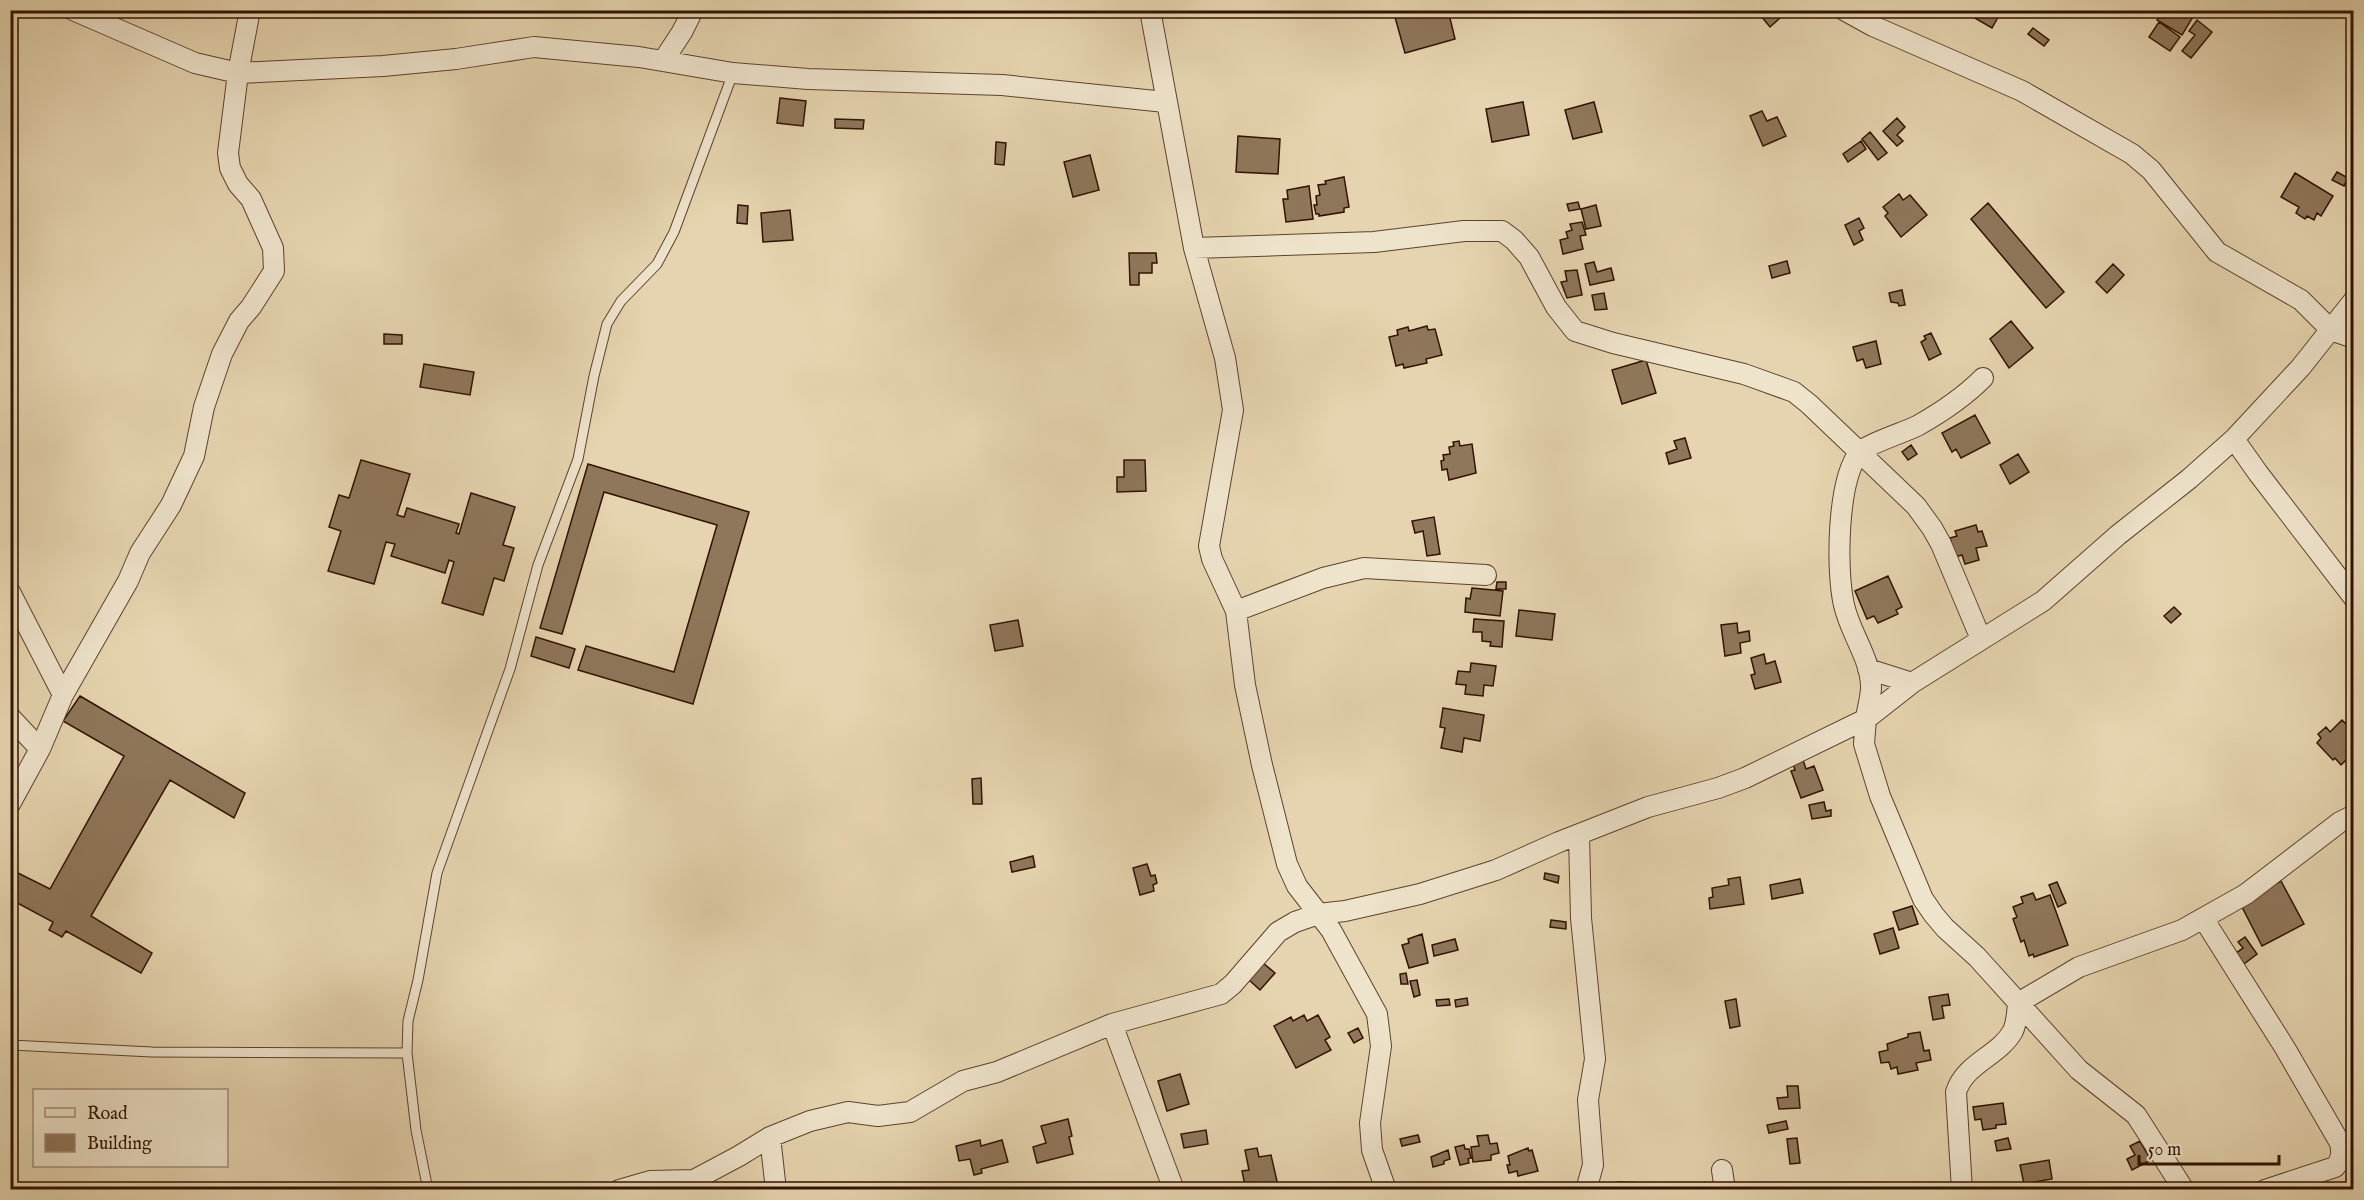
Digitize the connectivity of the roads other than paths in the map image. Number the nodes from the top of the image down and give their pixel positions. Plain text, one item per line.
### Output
1 (73, 10) edge
2 (250, 10) edge
3 (693, 10) edge
4 (1150, 10) edge
5 (1844, 10) edge
6 (663, 62) junction
7 (733, 73) junction
8 (238, 74) junction
9 (1166, 102) junction
10 (1194, 248) junction
11 (2354, 300) edge
12 (2331, 330) junction
13 (2354, 338) edge
14 (1983, 378) dead end
15 (2234, 439) junction
16 (1860, 451) junction
17 (1486, 575) dead end
18 (10, 592) edge
19 (2354, 598) edge
20 (1236, 611) junction
21 (1981, 639) junction
22 (1868, 669) junction
23 (1912, 682) junction
24 (63, 695) junction
25 (10, 717) edge
26 (1866, 719) junction
27 (40, 749) junction
28 (10, 804) edge
29 (2354, 815) edge
30 (1579, 835) junction
31 (1318, 914) junction
32 (2203, 918) junction
33 (2018, 1003) junction
34 (1112, 1024) junction
35 (10, 1045) edge
36 (407, 1053) junction
37 (770, 1137) junction
38 (428, 1190) edge
39 (618, 1190) edge
40 (776, 1190) edge
41 (1174, 1190) edge
42 (1386, 1190) edge
43 (1586, 1190) edge
44 (1962, 1190) edge
45 (2184, 1190) edge
46 (2265, 1190) edge

1 - 8 street
2 - 8 street
3 - 6 street
4 - 9 street
5 - 12 street
6 - 7 street
6 - 8 street
7 - 9 street
7 - 36 lane
8 - 24 street
9 - 10 street
10 - 16 street
10 - 20 street
11 - 12 street
12 - 13 street
12 - 15 street
14 - 16 street
15 - 19 street
15 - 21 street
16 - 21 street
16 - 22 street
17 - 20 street
18 - 24 street
20 - 31 street
21 - 23 street
22 - 23 street
22 - 26 street
23 - 26 street
24 - 27 street
25 - 27 street
26 - 30 street
26 - 33 street
27 - 28 street
29 - 32 street
30 - 31 street
30 - 43 street
31 - 34 street
31 - 42 street
32 - 33 street
32 - 46 street
33 - 44 street
33 - 45 street
34 - 37 street
34 - 41 street
35 - 36 lane
36 - 38 lane
37 - 39 street
37 - 40 street

